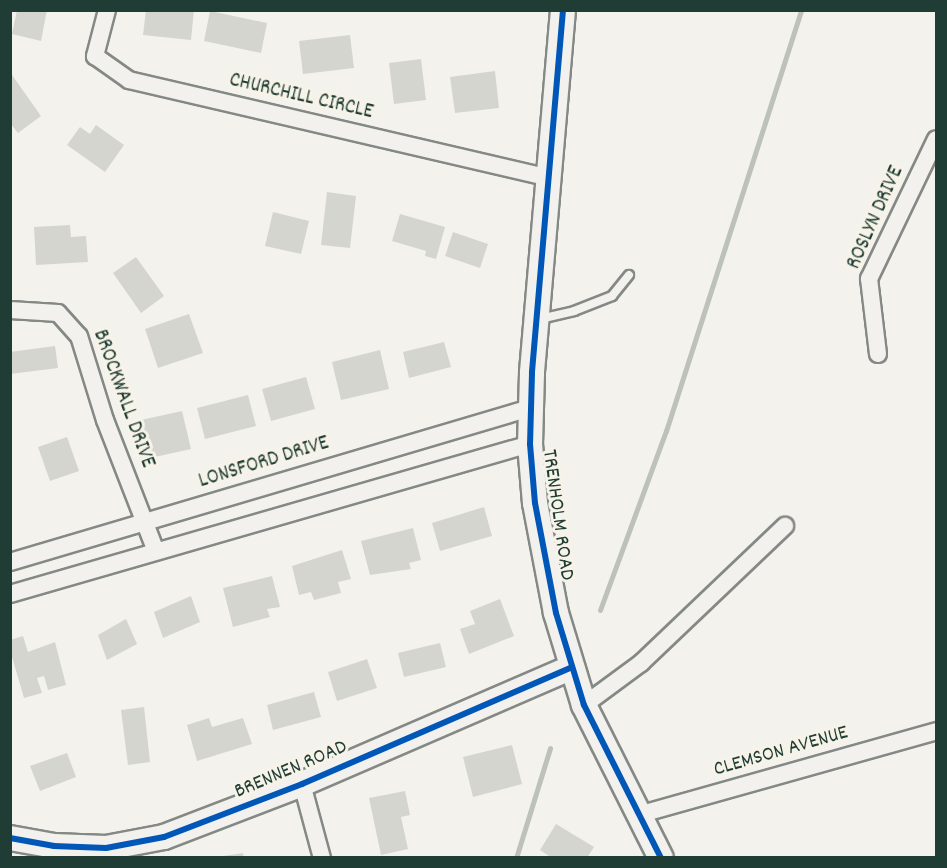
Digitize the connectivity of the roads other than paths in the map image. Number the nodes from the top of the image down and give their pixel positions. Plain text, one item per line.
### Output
1 (107, 10) edge
2 (563, 10) edge
3 (936, 139) edge
4 (550, 178) junction
5 (629, 275) dead end
6 (10, 310) edge
7 (536, 319) junction
8 (878, 354) dead end
9 (530, 408) junction
10 (530, 444) junction
11 (145, 522) junction
12 (785, 526) dead end
13 (155, 549) junction
14 (10, 562) edge
15 (10, 594) edge
16 (572, 667) junction
17 (584, 705) junction
18 (936, 731) edge
19 (302, 784) junction
20 (638, 815) junction
21 (10, 838) edge
22 (322, 858) edge
23 (661, 858) edge

1 - 4 street, CHURCHILL CIRCLE
2 - 4 main road, TRENHOLM ROAD
3 - 8 street, ROSLYN DRIVE
4 - 7 main road, TRENHOLM ROAD
5 - 7 lane
6 - 11 street, BROCKWALL DRIVE
7 - 9 main road, TRENHOLM ROAD
9 - 10 main road, TRENHOLM ROAD
9 - 11 street, LONSFORD DRIVE
10 - 13 street
10 - 16 main road, TRENHOLM ROAD
11 - 13 street, BROCKWALL DRIVE
11 - 14 street, LONSFORD DRIVE
12 - 17 street
13 - 15 street
16 - 17 main road, TRENHOLM ROAD
16 - 19 main road, BRENNEN ROAD
17 - 20 main road, TRENHOLM ROAD
18 - 20 street, CLEMSON AVENUE
19 - 21 main road, BRENNEN ROAD
19 - 22 street
20 - 23 main road, TRENHOLM ROAD

